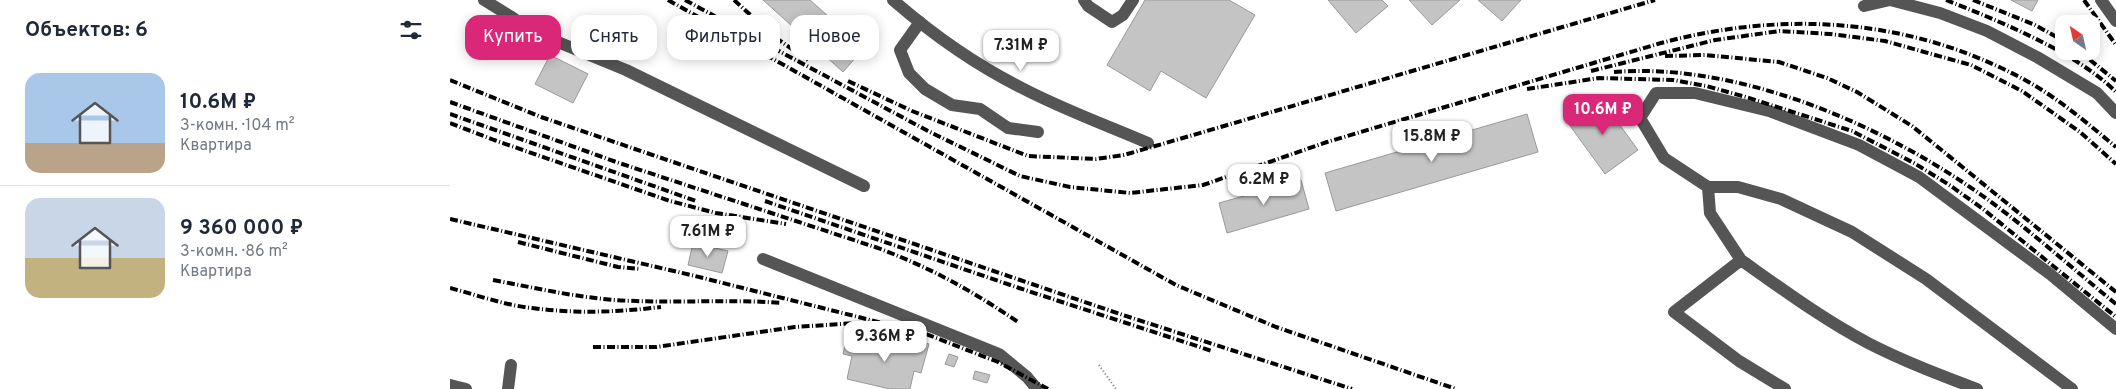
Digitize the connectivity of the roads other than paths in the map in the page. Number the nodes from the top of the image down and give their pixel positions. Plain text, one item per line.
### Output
1 (484, 0) edge
2 (893, 0) edge
3 (1084, 0) edge
4 (1132, 0) edge
5 (2101, 0) edge
6 (1864, 6) dead end
7 (2116, 21) edge
8 (920, 22) junction
9 (2116, 113) edge
10 (1038, 132) dead end
11 (1148, 143) dead end
12 (864, 186) dead end
13 (1708, 187) junction
14 (763, 259) dead end
15 (1741, 260) junction
16 (2116, 329) edge
17 (511, 365) dead end
18 (450, 386) edge
19 (466, 389) edge
20 (508, 389) edge
21 (1037, 389) edge
22 (1785, 389) edge
23 (1977, 389) edge
24 (2072, 389) edge

1 - 12 street
2 - 8 street
3 - 4 street
5 - 7 street
6 - 9 street
8 - 10 street
8 - 11 street
13 - 15 street
13 - 16 street
13 - 24 street
14 - 21 street
15 - 22 street
15 - 23 street
17 - 20 street
18 - 19 street

